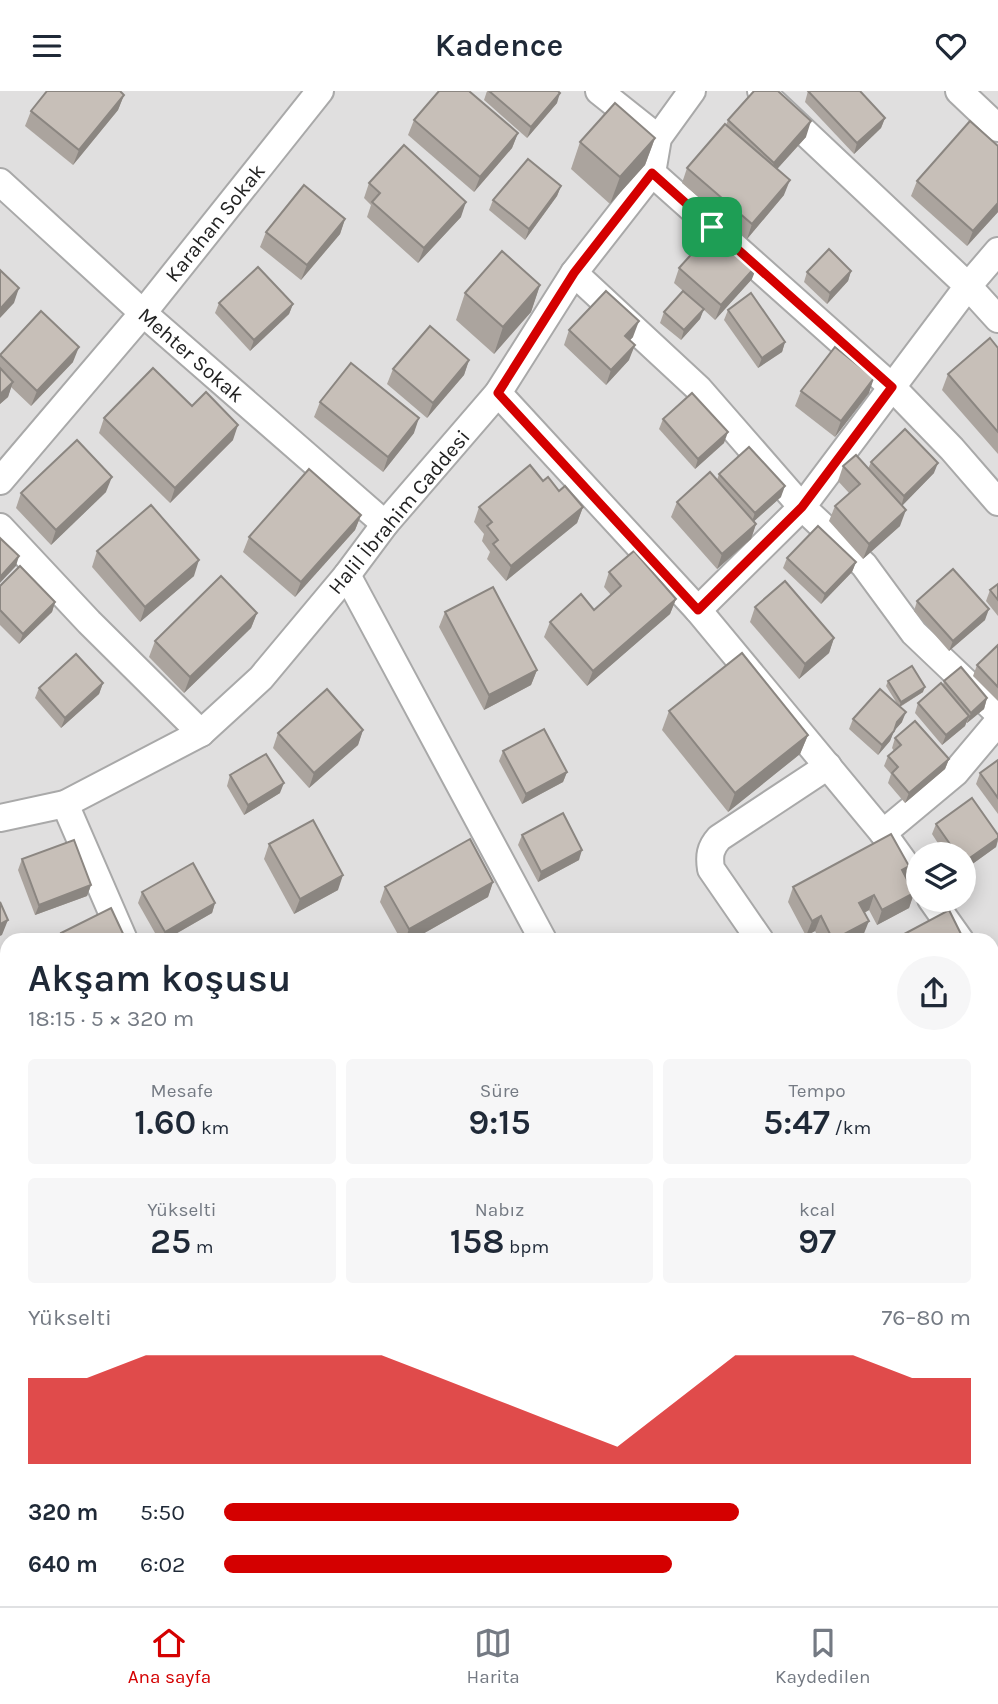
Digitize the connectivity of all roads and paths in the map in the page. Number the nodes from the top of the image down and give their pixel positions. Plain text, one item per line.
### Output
1 (320, 91) edge
2 (599, 91) edge
3 (692, 91) edge
4 (761, 91) edge
5 (960, 91) edge
6 (998, 128) edge
7 (658, 138) junction
8 (652, 173) junction
9 (0, 182) edge
10 (998, 251) edge
11 (574, 273) junction
12 (968, 286) junction
13 (143, 313) junction
14 (998, 319) edge
15 (892, 387) junction
16 (498, 393) junction
17 (0, 481) edge
18 (998, 502) edge
19 (802, 507) junction
20 (385, 524) junction
21 (0, 527) edge
22 (346, 575) junction
23 (698, 610) junction
24 (998, 713) edge
25 (998, 722) edge
26 (201, 733) junction
27 (828, 766) junction
28 (65, 804) junction
29 (0, 818) edge
30 (883, 833) junction
31 (906, 865) edge
32 (940, 912) edge
33 (121, 933) edge
34 (539, 933) edge
35 (755, 933) edge
36 (955, 933) edge

1 - 13 street, Karahan Sokak
2 - 7 street
3 - 7 street, Halil İbrahim Caddesi
4 - 12 street
5 - 6 street
7 - 8 street, Halil İbrahim Caddesi
8 - 11 street, Halil İbrahim Caddesi
8 - 15 street
9 - 13 street, Mehter Sokak
10 - 12 street
11 - 16 street, Halil İbrahim Caddesi
11 - 19 street
12 - 14 street
12 - 15 street
13 - 17 street, Karahan Sokak
13 - 20 street, Mehter Sokak
15 - 18 street
15 - 19 street
16 - 20 street, Halil İbrahim Caddesi
16 - 23 street
19 - 23 street
19 - 24 street
20 - 22 street, Halil İbrahim Caddesi
21 - 26 street
22 - 26 street, Halil İbrahim Caddesi
22 - 34 street
23 - 27 street
25 - 30 street
26 - 28 street, Halil İbrahim Caddesi
27 - 30 street
27 - 35 street
28 - 29 street, Halil İbrahim Caddesi
28 - 33 street
30 - 31 street
32 - 36 street

